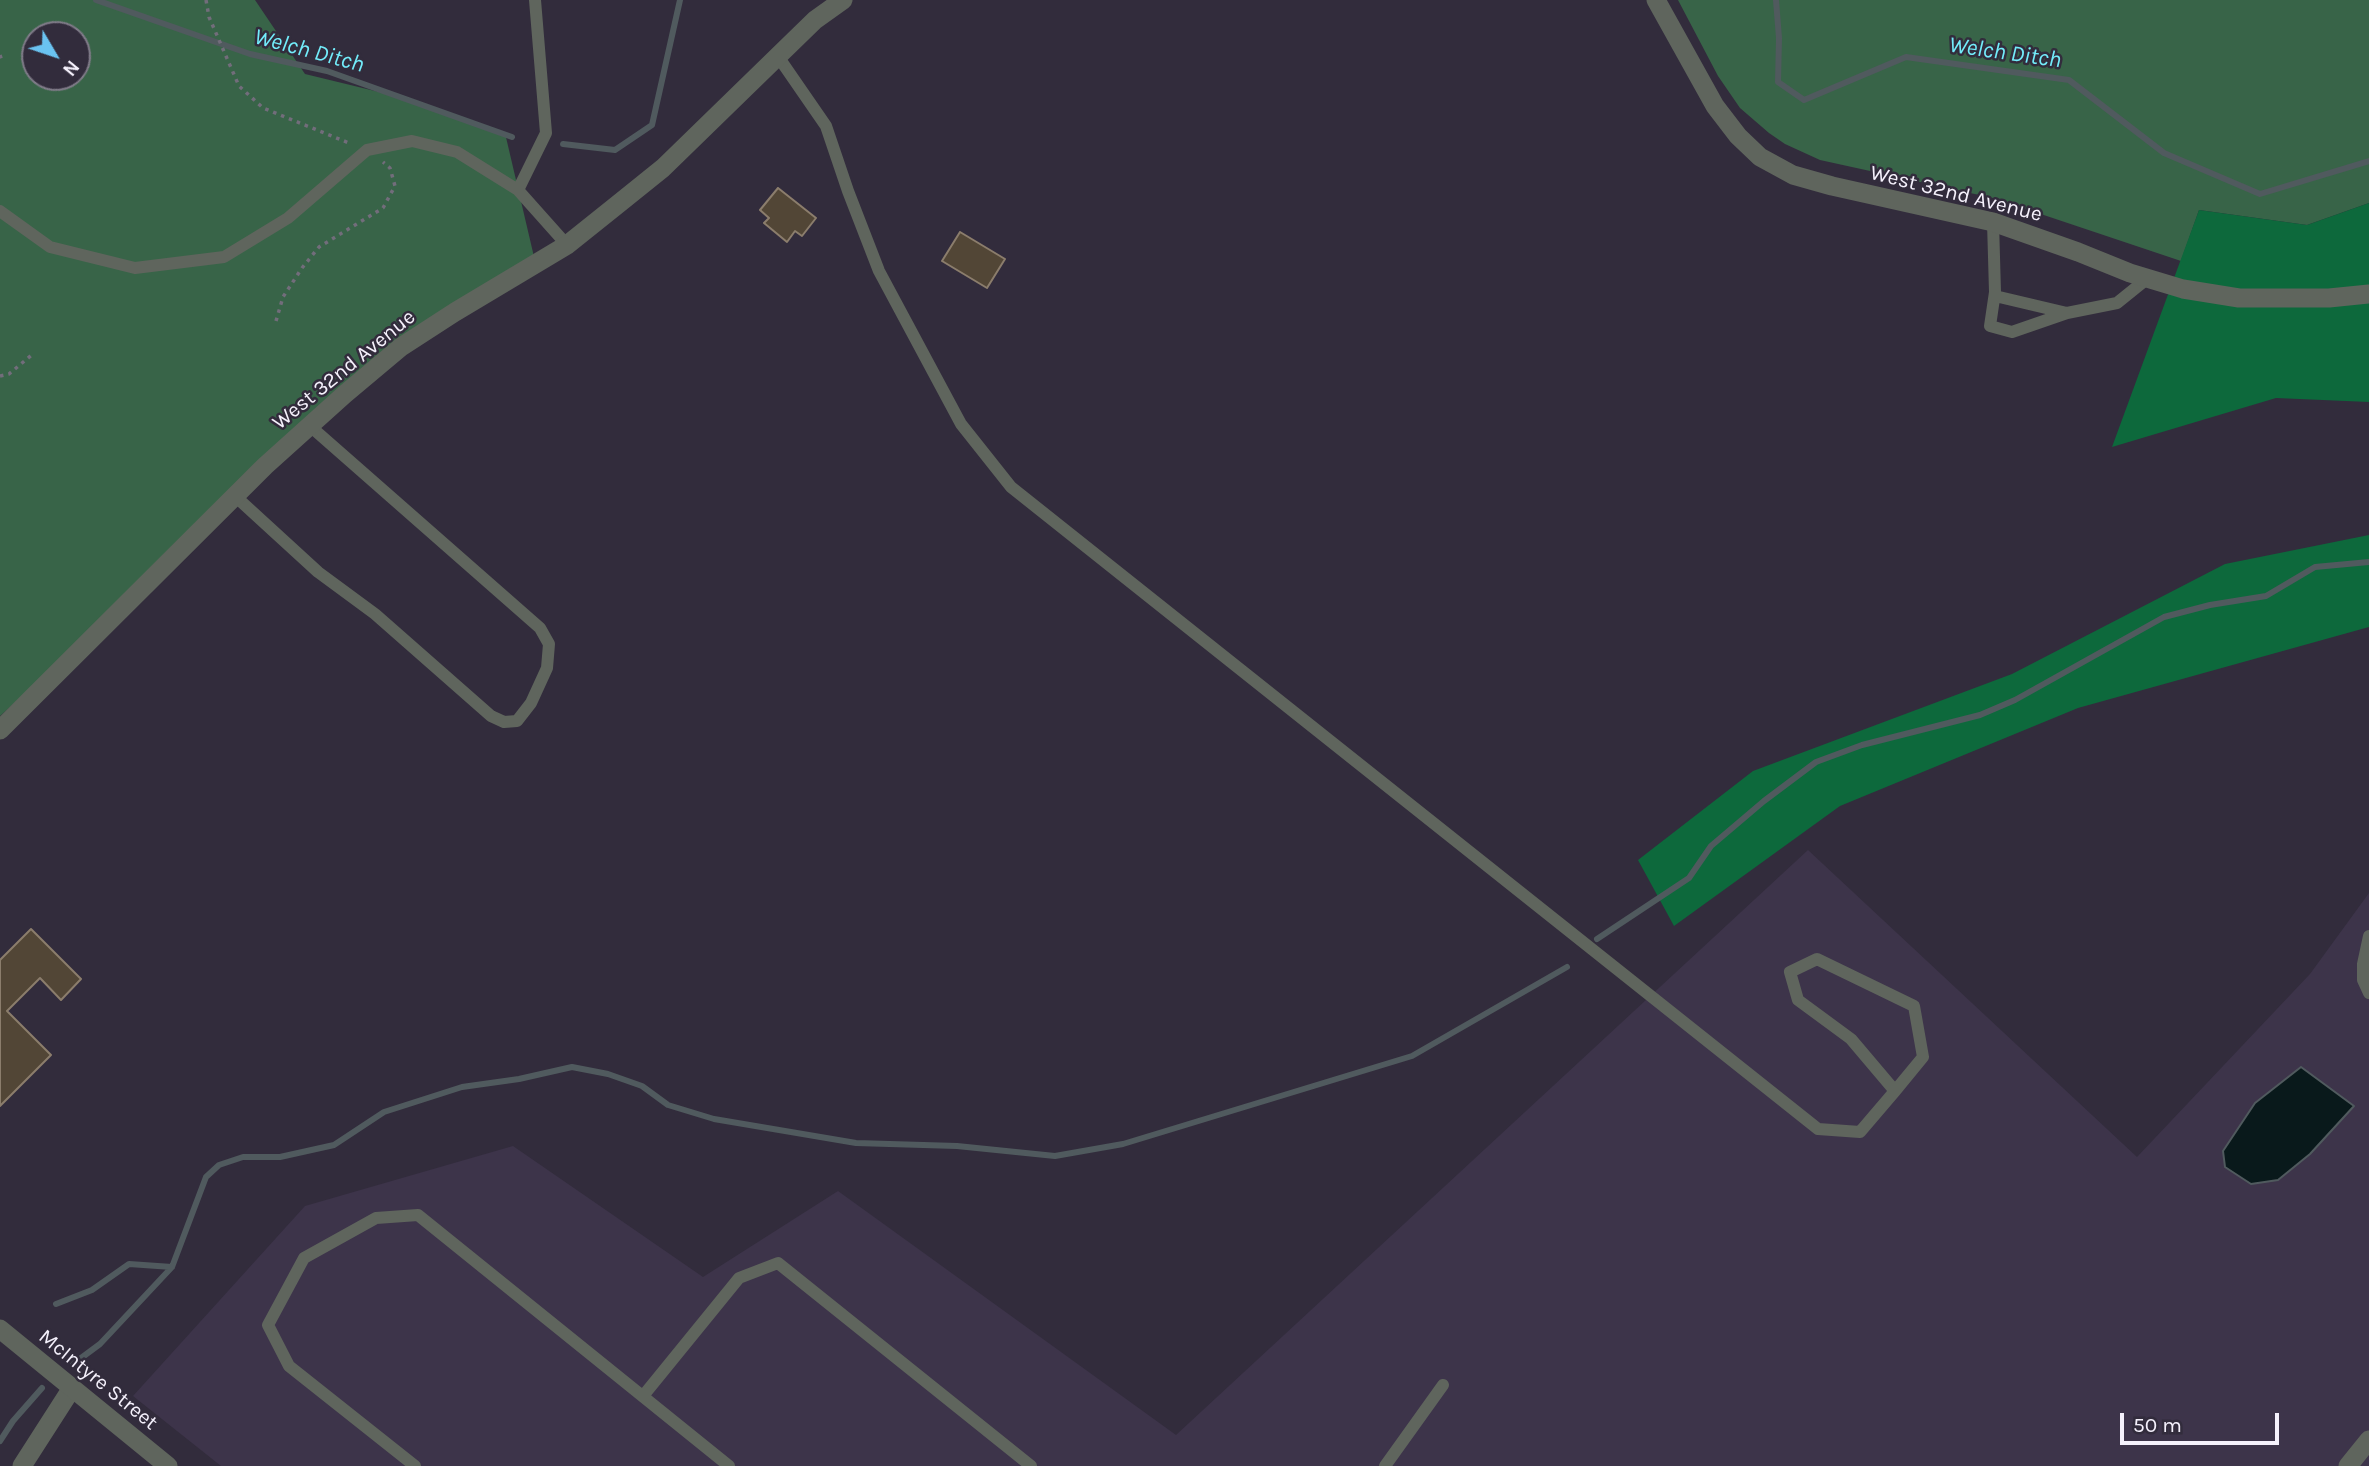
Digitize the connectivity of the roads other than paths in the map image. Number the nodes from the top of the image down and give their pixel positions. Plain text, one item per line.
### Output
1 (535, 0) edge
2 (843, 0) edge
3 (1656, 0) edge
4 (777, 55) junction
5 (518, 190) junction
6 (0, 211) edge
7 (1993, 222) junction
8 (567, 244) junction
9 (2148, 278) junction
10 (2369, 294) edge
11 (1995, 296) junction
12 (2067, 313) junction
13 (310, 426) junction
14 (235, 496) junction
15 (0, 730) edge
16 (2369, 936) edge
17 (2369, 993) edge
18 (1895, 1091) junction
19 (0, 1329) edge
20 (1443, 1385) dead end
21 (72, 1388) junction
22 (643, 1396) junction
23 (2369, 1440) edge
24 (22, 1466) edge
25 (168, 1466) edge
26 (415, 1466) edge
27 (729, 1466) edge
28 (1031, 1466) edge
29 (1385, 1466) edge
30 (2348, 1466) edge

1 - 5 lane
2 - 4 street, West 32nd Avenue
3 - 7 street, West 32nd Avenue
4 - 8 street, West 32nd Avenue
4 - 18 lane
5 - 6 lane
5 - 8 lane
7 - 9 street, West 32nd Avenue
7 - 11 lane
8 - 13 street, West 32nd Avenue
9 - 10 street, West 32nd Avenue
9 - 12 lane
11 - 12 lane
11 - 12 lane
13 - 14 street, West 32nd Avenue
13 - 14 lane
14 - 15 street, West 32nd Avenue
16 - 17 lane
18 - 18 lane
19 - 21 street, McIntyre Street
20 - 29 lane
21 - 24 street
21 - 25 street, McIntyre Street
22 - 26 lane
22 - 27 lane
22 - 28 lane
23 - 30 street

